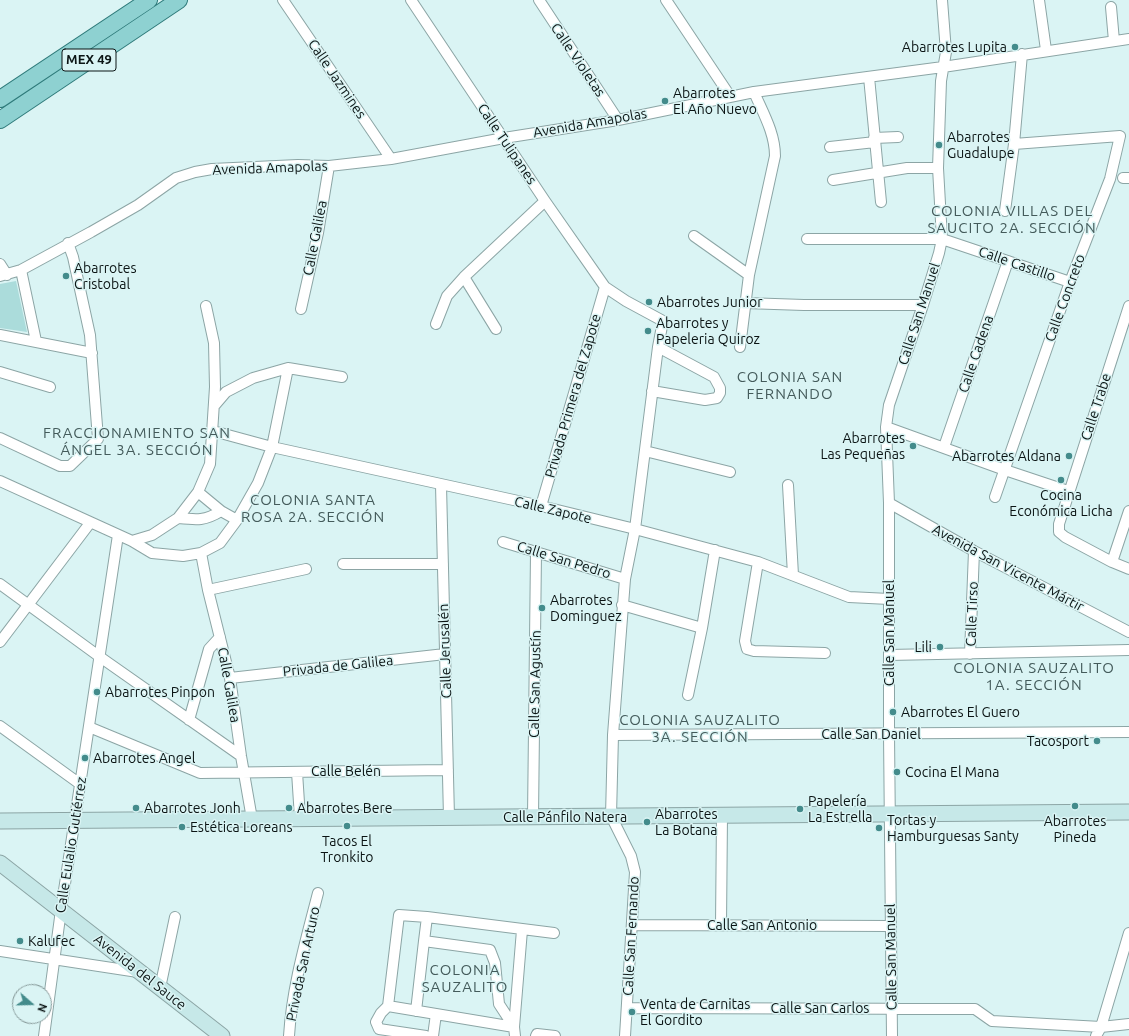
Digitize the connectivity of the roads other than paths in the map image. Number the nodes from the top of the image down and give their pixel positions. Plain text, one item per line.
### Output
1 (149, 0) edge
2 (179, 0) edge
3 (283, 0) edge
4 (411, 0) edge
5 (539, 0) edge
6 (666, 0) edge
7 (942, 0) edge
8 (1039, 0) edge
9 (1111, 7) dead end
10 (1129, 39) edge
11 (1114, 41) junction
12 (1046, 50) junction
13 (1022, 54) junction
14 (943, 67) junction
15 (869, 77) junction
16 (754, 92) junction
17 (730, 96) junction
18 (0, 99) edge
19 (0, 120) edge
20 (618, 120) junction
21 (898, 137) dead end
22 (504, 138) junction
23 (874, 140) junction
24 (1014, 144) junction
25 (830, 147) dead end
26 (390, 159) junction
27 (329, 166) junction
28 (938, 168) junction
29 (878, 172) junction
30 (833, 180) dead end
31 (545, 201) junction
32 (881, 202) dead end
33 (1005, 211) dead end
34 (694, 236) dead end
35 (807, 239) dead end
36 (942, 239) junction
37 (68, 243) junction
38 (1008, 261) junction
39 (0, 264) edge
40 (21, 270) junction
41 (749, 275) junction
42 (4, 276) edge
43 (464, 277) junction
44 (1070, 282) junction
45 (605, 287) junction
46 (745, 303) junction
47 (923, 305) junction
48 (206, 306) dead end
49 (1129, 306) edge
50 (301, 309) dead end
51 (436, 324) dead end
52 (496, 329) dead end
53 (0, 334) edge
54 (36, 341) junction
55 (658, 347) junction
56 (740, 347) dead end
57 (92, 353) junction
58 (288, 368) junction
59 (0, 372) edge
60 (342, 377) dead end
61 (50, 387) dead end
62 (652, 392) junction
63 (214, 406) junction
64 (886, 427) junction
65 (213, 431) junction
66 (0, 438) edge
67 (272, 447) junction
68 (944, 447) junction
69 (645, 451) junction
70 (1005, 470) junction
71 (730, 472) dead end
72 (0, 481) edge
73 (441, 485) junction
74 (788, 485) dead end
75 (1068, 491) junction
76 (198, 492) junction
77 (995, 497) dead end
78 (889, 503) junction
79 (541, 506) junction
80 (221, 511) junction
81 (1129, 511) edge
82 (178, 518) junction
83 (237, 520) junction
84 (90, 523) junction
85 (634, 529) junction
86 (118, 535) junction
87 (132, 541) junction
88 (503, 542) dead end
89 (715, 550) junction
90 (974, 551) junction
91 (536, 552) junction
92 (200, 553) junction
93 (758, 562) junction
94 (1112, 562) junction
95 (343, 564) dead end
96 (443, 564) junction
97 (306, 569) dead end
98 (1129, 569) edge
99 (793, 575) junction
100 (625, 579) junction
101 (0, 584) edge
102 (208, 590) junction
103 (889, 599) junction
104 (29, 604) junction
105 (622, 605) junction
106 (702, 628) junction
107 (1129, 632) edge
108 (220, 637) junction
109 (0, 642) edge
110 (1129, 650) edge
111 (825, 653) dead end
112 (445, 654) junction
113 (970, 654) junction
114 (889, 655) junction
115 (100, 657) junction
116 (230, 678) junction
117 (688, 695) dead end
118 (190, 720) junction
119 (0, 726) edge
120 (89, 728) junction
121 (1129, 732) edge
122 (613, 734) junction
123 (889, 734) junction
124 (240, 756) junction
125 (448, 770) junction
126 (244, 772) junction
127 (297, 772) junction
128 (80, 784) junction
129 (1129, 812) edge
130 (890, 814) junction
131 (722, 815) junction
132 (612, 816) junction
133 (449, 817) junction
134 (533, 817) junction
135 (300, 818) junction
136 (252, 819) junction
137 (74, 820) junction
138 (0, 821) edge
139 (0, 863) edge
140 (318, 893) dead end
141 (61, 910) junction
142 (174, 916) dead end
143 (427, 917) junction
144 (633, 925) junction
145 (721, 925) junction
146 (890, 926) junction
147 (522, 930) junction
148 (554, 934) dead end
149 (1128, 939) edge
150 (424, 941) junction
151 (0, 951) edge
152 (55, 959) junction
153 (140, 972) junction
154 (160, 988) junction
155 (388, 1006) junction
156 (628, 1008) junction
157 (891, 1008) junction
158 (416, 1011) junction
159 (436, 1014) junction
160 (1129, 1024) edge
161 (515, 1031) edge
162 (1099, 1031) edge
163 (44, 1036) edge
164 (222, 1036) edge
165 (289, 1036) edge
166 (426, 1036) edge
167 (433, 1036) edge
168 (536, 1036) edge
169 (555, 1036) edge
170 (625, 1036) edge
171 (892, 1036) edge

1 - 18 main road, MEX 49
2 - 19 main road, MEX 49
3 - 26 street, Calle Jazmines
4 - 22 street, Calle Tulipanes
5 - 20 street, Calle Violetas
6 - 17 street
7 - 14 street, Calle San Manuel
8 - 12 street
9 - 11 street
10 - 11 street, Avenida Amapolas
11 - 12 street, Avenida Amapolas
12 - 13 street, Avenida Amapolas
13 - 14 street, Avenida Amapolas
13 - 24 street
14 - 15 street, Avenida Amapolas
14 - 28 street, Calle San Manuel
15 - 16 street, Avenida Amapolas
15 - 23 street
16 - 17 street, Avenida Amapolas
16 - 41 street
17 - 20 street, Avenida Amapolas
20 - 22 street, Avenida Amapolas
21 - 23 street
22 - 26 street, Avenida Amapolas
22 - 31 street, Calle Tulipanes
23 - 25 street
23 - 29 street
24 - 33 street
24 - 44 street, Calle Concreto
26 - 27 street, Avenida Amapolas
27 - 37 street, Avenida Amapolas
27 - 50 street, Calle Galilea
28 - 29 street
28 - 36 street, Calle San Manuel
29 - 30 street
29 - 32 street
31 - 43 street
31 - 45 street, Calle Tulipanes
34 - 41 street
35 - 36 street, Calle Castillo
36 - 38 street, Calle Castillo
36 - 47 street, Calle San Manuel
37 - 40 street
37 - 57 street
38 - 44 street, Calle Castillo
38 - 68 street, Calle Cadena
39 - 42 street
40 - 42 street
40 - 54 street
41 - 46 street
43 - 51 street
43 - 52 street
44 - 70 street, Calle Concreto
45 - 55 street, Calle San Fernando
45 - 79 street, Privada Primera del Zapote
46 - 47 street
46 - 56 street
47 - 64 street, Calle San Manuel
48 - 63 street
49 - 75 street, Calle Trabe
53 - 54 street
54 - 57 street
55 - 62 street, Calle San Fernando
55 - 62 street
57 - 66 street
58 - 60 street
58 - 63 street
58 - 67 street
59 - 61 street
62 - 69 street, Calle San Fernando
63 - 65 street
64 - 68 street
64 - 78 street, Calle San Manuel
65 - 67 street, Calle Zapote
65 - 76 street
67 - 73 street, Calle Zapote
67 - 83 street
68 - 70 street
69 - 71 street
69 - 85 street, Calle San Fernando
70 - 75 street
70 - 77 street, Calle Concreto
72 - 84 street
73 - 79 street, Calle Zapote
73 - 96 street, Calle Jerusalén
74 - 99 street
75 - 94 street, Calle Trabe
76 - 80 street
76 - 82 street
78 - 90 street, Avenida San Vicente Mártir
78 - 103 street, Calle San Manuel
79 - 85 street, Calle Zapote
80 - 82 street
80 - 83 street
81 - 94 street
82 - 87 street
83 - 92 street
84 - 86 street
84 - 104 street
85 - 89 street, Calle Zapote
85 - 100 street, Calle San Fernando
86 - 87 street
86 - 115 street, Calle Eulalio Gutiérrez
87 - 92 street
88 - 91 street, Calle San Pedro
89 - 93 street, Calle Zapote
89 - 106 street
90 - 107 street, Avenida San Vicente Mártir
90 - 113 street, Calle Tirso
91 - 100 street, Calle San Pedro
91 - 134 street, Calle San Agustín
92 - 102 street, Calle Galilea
93 - 99 street, Calle Zapote
93 - 111 street
94 - 98 street
95 - 96 street
96 - 112 street, Calle Jerusalén
97 - 102 street
99 - 103 street, Calle Zapote
100 - 105 street, Calle San Fernando
101 - 104 street
102 - 108 street, Calle Galilea
103 - 114 street, Calle San Manuel
104 - 109 street
104 - 115 street
105 - 106 street
105 - 122 street, Calle San Fernando
106 - 117 street
108 - 116 street, Calle Galilea
108 - 118 street
110 - 113 street
112 - 116 street, Privada de Galilea
112 - 125 street, Calle Jerusalén
113 - 114 street
114 - 123 street, Calle San Manuel
115 - 118 street
115 - 120 street, Calle Eulalio Gutiérrez
116 - 124 street, Calle Galilea
118 - 124 street
119 - 128 street
120 - 126 street, Calle Belén
120 - 128 street, Calle Eulalio Gutiérrez
121 - 123 street, Calle San Daniel
122 - 123 street, Calle San Daniel
122 - 132 street, Calle San Fernando
123 - 130 street, Calle San Manuel
124 - 126 street, Calle Galilea
125 - 127 street, Calle Belén
125 - 133 street, Calle Jerusalén
126 - 127 street, Calle Belén
126 - 136 street, Calle Galilea
127 - 135 street
128 - 137 street, Calle Eulalio Gutiérrez
129 - 130 main road, Calle Pánfilo Natera
130 - 131 main road, Calle Pánfilo Natera
130 - 146 street, Calle San Manuel
131 - 132 main road, Calle Pánfilo Natera
131 - 145 street
132 - 134 main road, Calle Pánfilo Natera
132 - 144 street, Calle San Fernando
133 - 134 main road, Calle Pánfilo Natera
133 - 135 main road, Calle Pánfilo Natera
135 - 136 main road, Calle Pánfilo Natera
136 - 137 main road, Calle Pánfilo Natera
137 - 138 main road, Calle Pánfilo Natera
137 - 141 street, Calle Eulalio Gutiérrez
139 - 141 main road, Avenida del Sauce
140 - 165 street, Privada San Arturo
141 - 152 street, Calle Eulalio Gutiérrez
141 - 153 main road, Avenida del Sauce
142 - 154 street
143 - 147 street
143 - 150 street
143 - 155 street
144 - 145 street, Calle San Antonio
144 - 156 street, Calle San Fernando
145 - 146 street, Calle San Antonio
146 - 157 street, Calle San Manuel
147 - 148 street
147 - 161 street
149 - 162 street
150 - 158 street
150 - 161 street
151 - 152 street
152 - 153 street
152 - 163 street, Calle Eulalio Gutiérrez
153 - 154 main road, Avenida del Sauce
154 - 164 main road, Avenida del Sauce
155 - 158 street
155 - 166 street
156 - 157 street, Calle San Carlos
156 - 170 street, Calle San Fernando
157 - 162 street, Calle San Carlos
157 - 171 street, Calle San Manuel
158 - 159 street
159 - 161 street
159 - 167 street
160 - 162 street, Calle San Carlos
168 - 169 street

